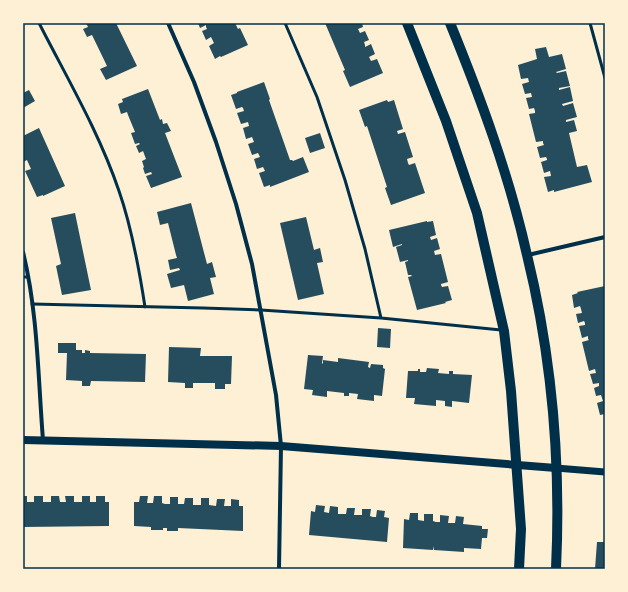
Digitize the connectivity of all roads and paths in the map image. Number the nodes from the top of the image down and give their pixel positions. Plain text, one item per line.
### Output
1 (39, 23) edge
2 (168, 23) edge
3 (285, 23) edge
4 (407, 23) edge
5 (451, 23) edge
6 (590, 23) edge
7 (605, 78) edge
8 (605, 237) edge
9 (23, 252) edge
10 (527, 255) junction
11 (25, 277) edge
12 (32, 304) junction
13 (145, 307) junction
14 (261, 310) junction
15 (381, 318) junction
16 (504, 331) junction
17 (23, 440) edge
18 (43, 440) junction
19 (281, 446) junction
20 (517, 464) junction
21 (556, 468) junction
22 (605, 472) edge
23 (279, 569) edge
24 (519, 569) edge
25 (556, 569) edge

1 - 13 lane
2 - 14 street
3 - 15 lane
4 - 16 main road
5 - 10 main road
6 - 7 lane
8 - 10 street
9 - 11 street
10 - 21 main road
11 - 12 street
12 - 13 lane
12 - 18 street
13 - 14 lane
14 - 15 lane
14 - 19 street
15 - 16 lane
16 - 20 main road
17 - 18 main road
18 - 19 main road
19 - 20 main road
19 - 23 street
20 - 21 main road
20 - 24 main road
21 - 22 street
21 - 25 main road

